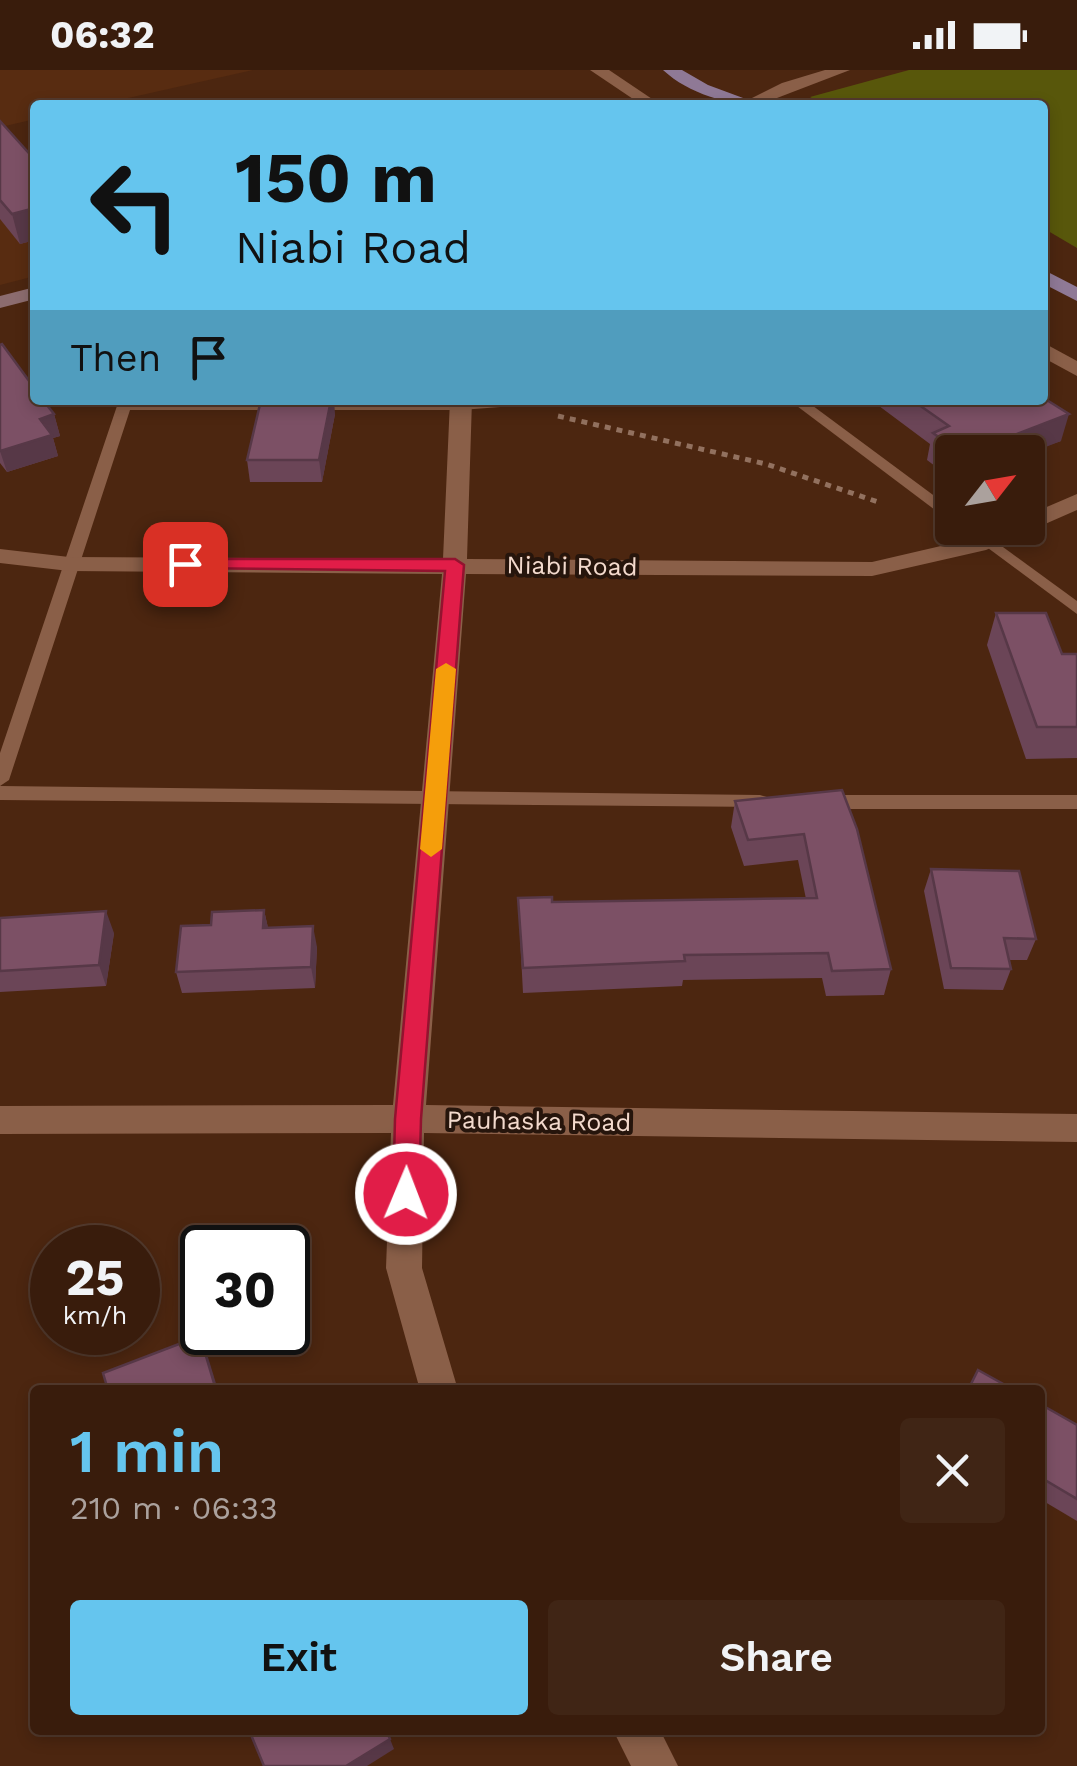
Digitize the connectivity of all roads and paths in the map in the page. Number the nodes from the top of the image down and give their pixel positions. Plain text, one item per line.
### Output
1 (598, 70) edge
2 (671, 70) edge
3 (842, 70) edge
4 (727, 76) dead end
5 (645, 100) edge
6 (737, 100) edge
7 (746, 100) edge
8 (758, 100) edge
9 (1048, 278) edge
10 (30, 294) edge
11 (1077, 295) edge
12 (0, 302) edge
13 (1048, 352) edge
14 (1077, 370) edge
15 (125, 405) edge
16 (461, 405) edge
17 (512, 405) edge
18 (803, 405) edge
19 (1077, 501) edge
20 (881, 503) dead end
21 (935, 503) edge
22 (1045, 515) edge
23 (943, 545) edge
24 (992, 545) edge
25 (0, 556) edge
26 (69, 564) junction
27 (455, 565) junction
28 (1077, 608) edge
29 (0, 780) edge
30 (0, 793) edge
31 (435, 801) junction
32 (1077, 802) edge
33 (408, 1119) junction
34 (0, 1120) edge
35 (1077, 1128) edge
36 (438, 1385) edge
37 (638, 1735) edge
38 (656, 1766) edge

1 - 5 street
2 - 6 main road
3 - 8 street
4 - 7 main road
9 - 11 main road
10 - 12 main road
13 - 14 street
15 - 26 lane
16 - 27 street
17 - 20 path
18 - 21 lane
19 - 22 street
23 - 27 street, Niabi Road
24 - 28 lane
25 - 26 street, Niabi Road
26 - 27 street, Niabi Road
26 - 29 lane
27 - 31 street
30 - 31 lane
31 - 32 lane
31 - 33 street
33 - 34 street, Pauhaska Road
33 - 35 street, Pauhaska Road
33 - 36 street
37 - 38 street

